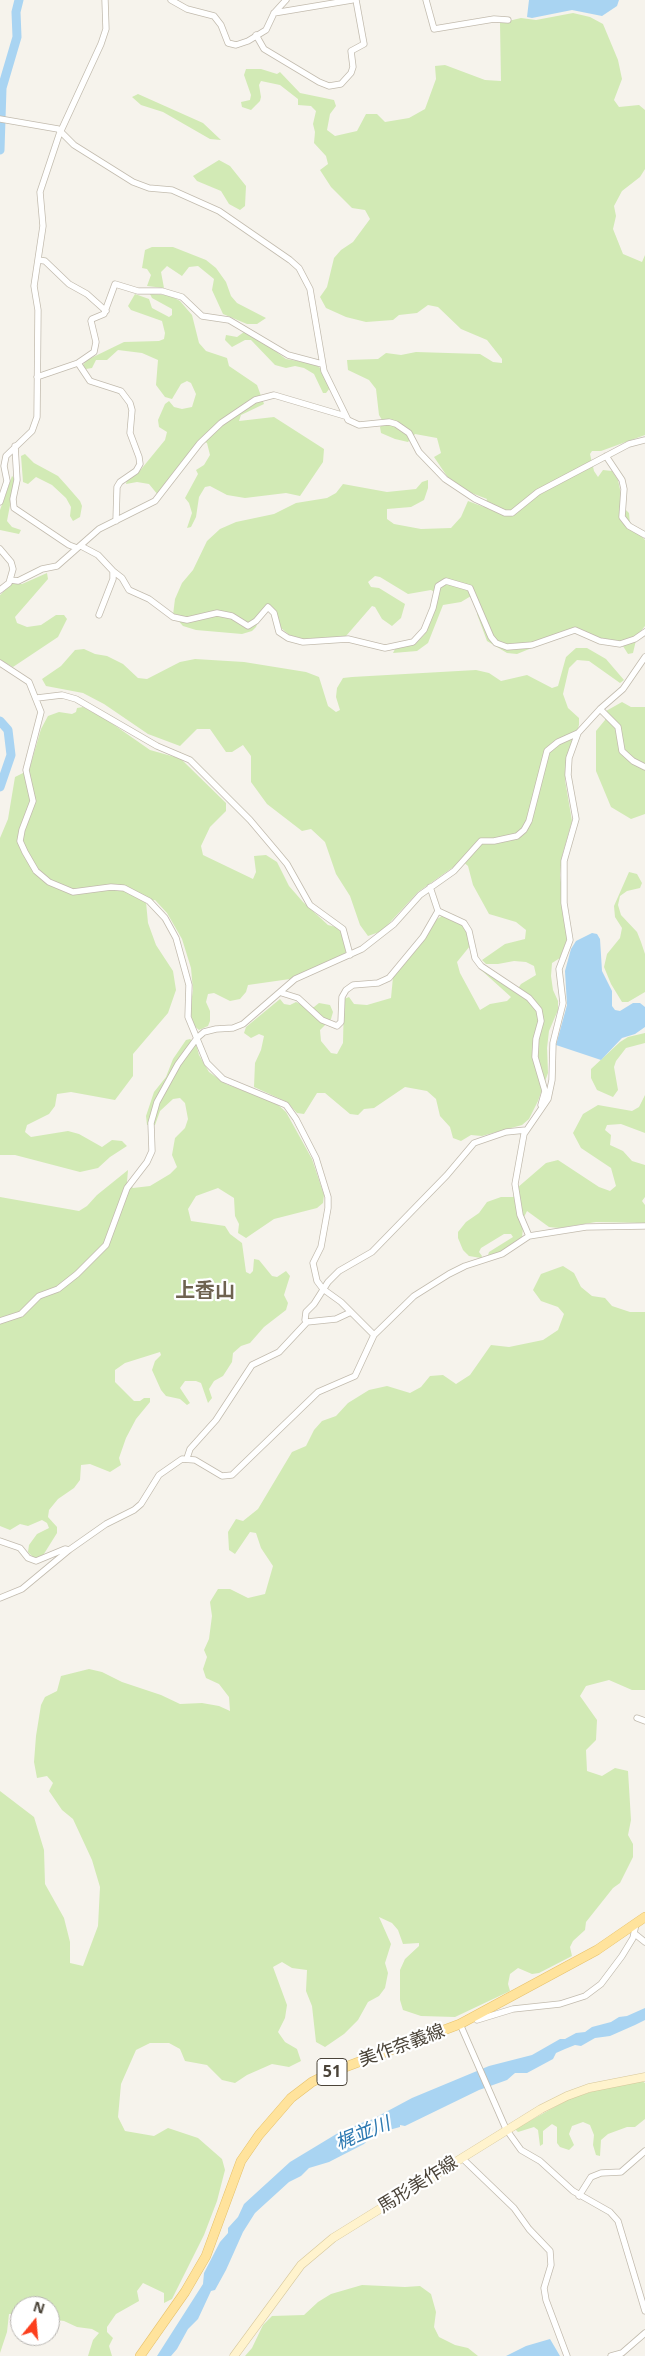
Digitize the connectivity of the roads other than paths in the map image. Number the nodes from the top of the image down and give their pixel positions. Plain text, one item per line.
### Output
1 (105, 0) edge
2 (171, 0) edge
3 (286, 0) edge
4 (352, 0) edge
5 (356, 0) edge
6 (426, 0) edge
7 (274, 13) junction
8 (508, 20) dead end
9 (256, 35) junction
10 (2, 119) edge
11 (61, 132) junction
12 (38, 260) junction
13 (106, 311) junction
14 (78, 363) junction
15 (322, 364) junction
16 (38, 377) junction
17 (345, 416) junction
18 (645, 440) edge
19 (15, 446) junction
20 (606, 456) junction
21 (0, 502) edge
22 (116, 521) junction
23 (645, 535) edge
24 (79, 547) junction
25 (0, 549) edge
26 (113, 571) junction
27 (11, 580) junction
28 (0, 590) edge
29 (99, 615) dead end
30 (645, 632) edge
31 (645, 657) edge
32 (0, 663) edge
33 (37, 698) junction
34 (600, 709) junction
35 (578, 734) junction
36 (645, 767) edge
37 (430, 887) junction
38 (438, 911) junction
39 (350, 955) junction
40 (282, 993) junction
41 (197, 1038) junction
42 (535, 1117) junction
43 (526, 1130) junction
44 (645, 1226) edge
45 (529, 1236) junction
46 (323, 1289) junction
47 (351, 1312) junction
48 (0, 1321) edge
49 (307, 1322) junction
50 (374, 1335) junction
51 (187, 1458) junction
52 (0, 1542) edge
53 (69, 1550) junction
54 (0, 1598) edge
55 (637, 1718) dead end
56 (645, 1721) edge
57 (645, 1917) edge
58 (636, 1924) junction
59 (635, 1934) junction
60 (645, 1942) edge
61 (475, 2016) junction
62 (460, 2024) junction
63 (645, 2077) edge
64 (506, 2130) junction
65 (645, 2151) edge
66 (462, 2158) junction
67 (580, 2196) junction
68 (645, 2311) edge
69 (645, 2333) edge
70 (623, 2354) edge
71 (140, 2356) edge
72 (234, 2356) edge
73 (566, 2356) edge
74 (611, 2356) edge

1 - 11 street
2 - 9 street
3 - 7 street
4 - 7 street
5 - 9 street
6 - 8 street
7 - 9 street
10 - 11 street
11 - 12 street
11 - 15 street
12 - 13 street
12 - 16 street
13 - 14 street
13 - 15 street
14 - 16 street
14 - 22 street
15 - 17 street
16 - 19 street
17 - 20 street
17 - 22 street
18 - 20 street
19 - 21 street
19 - 24 street
20 - 23 street
22 - 24 street
24 - 26 street
24 - 27 street
25 - 27 street
26 - 29 street
26 - 30 street
27 - 28 street
31 - 34 street
32 - 33 street
33 - 39 street
33 - 41 street
34 - 35 street
34 - 36 street
35 - 37 street
35 - 42 street
37 - 38 street
37 - 39 street
38 - 40 street
38 - 42 street
39 - 40 street
40 - 41 street
41 - 46 street
41 - 48 street
42 - 43 street
43 - 45 street
43 - 46 street
44 - 45 street
45 - 50 street
46 - 47 street
46 - 49 street
47 - 49 street
47 - 50 street
49 - 51 street
50 - 51 street
51 - 53 street
52 - 53 street
53 - 54 street
55 - 56 street
57 - 58 main road, 美作奈義線 / 51
58 - 59 street
58 - 61 main road, 美作奈義線 / 51
59 - 60 street
59 - 61 street
61 - 62 main road, 美作奈義線 / 51
62 - 64 street
62 - 71 main road, 美作奈義線 / 51
63 - 64 main road, 馬形美作線
64 - 66 main road, 馬形美作線
64 - 67 street
65 - 67 street
66 - 72 main road, 馬形美作線
66 - 73 street
67 - 68 street
69 - 70 street
70 - 74 street

